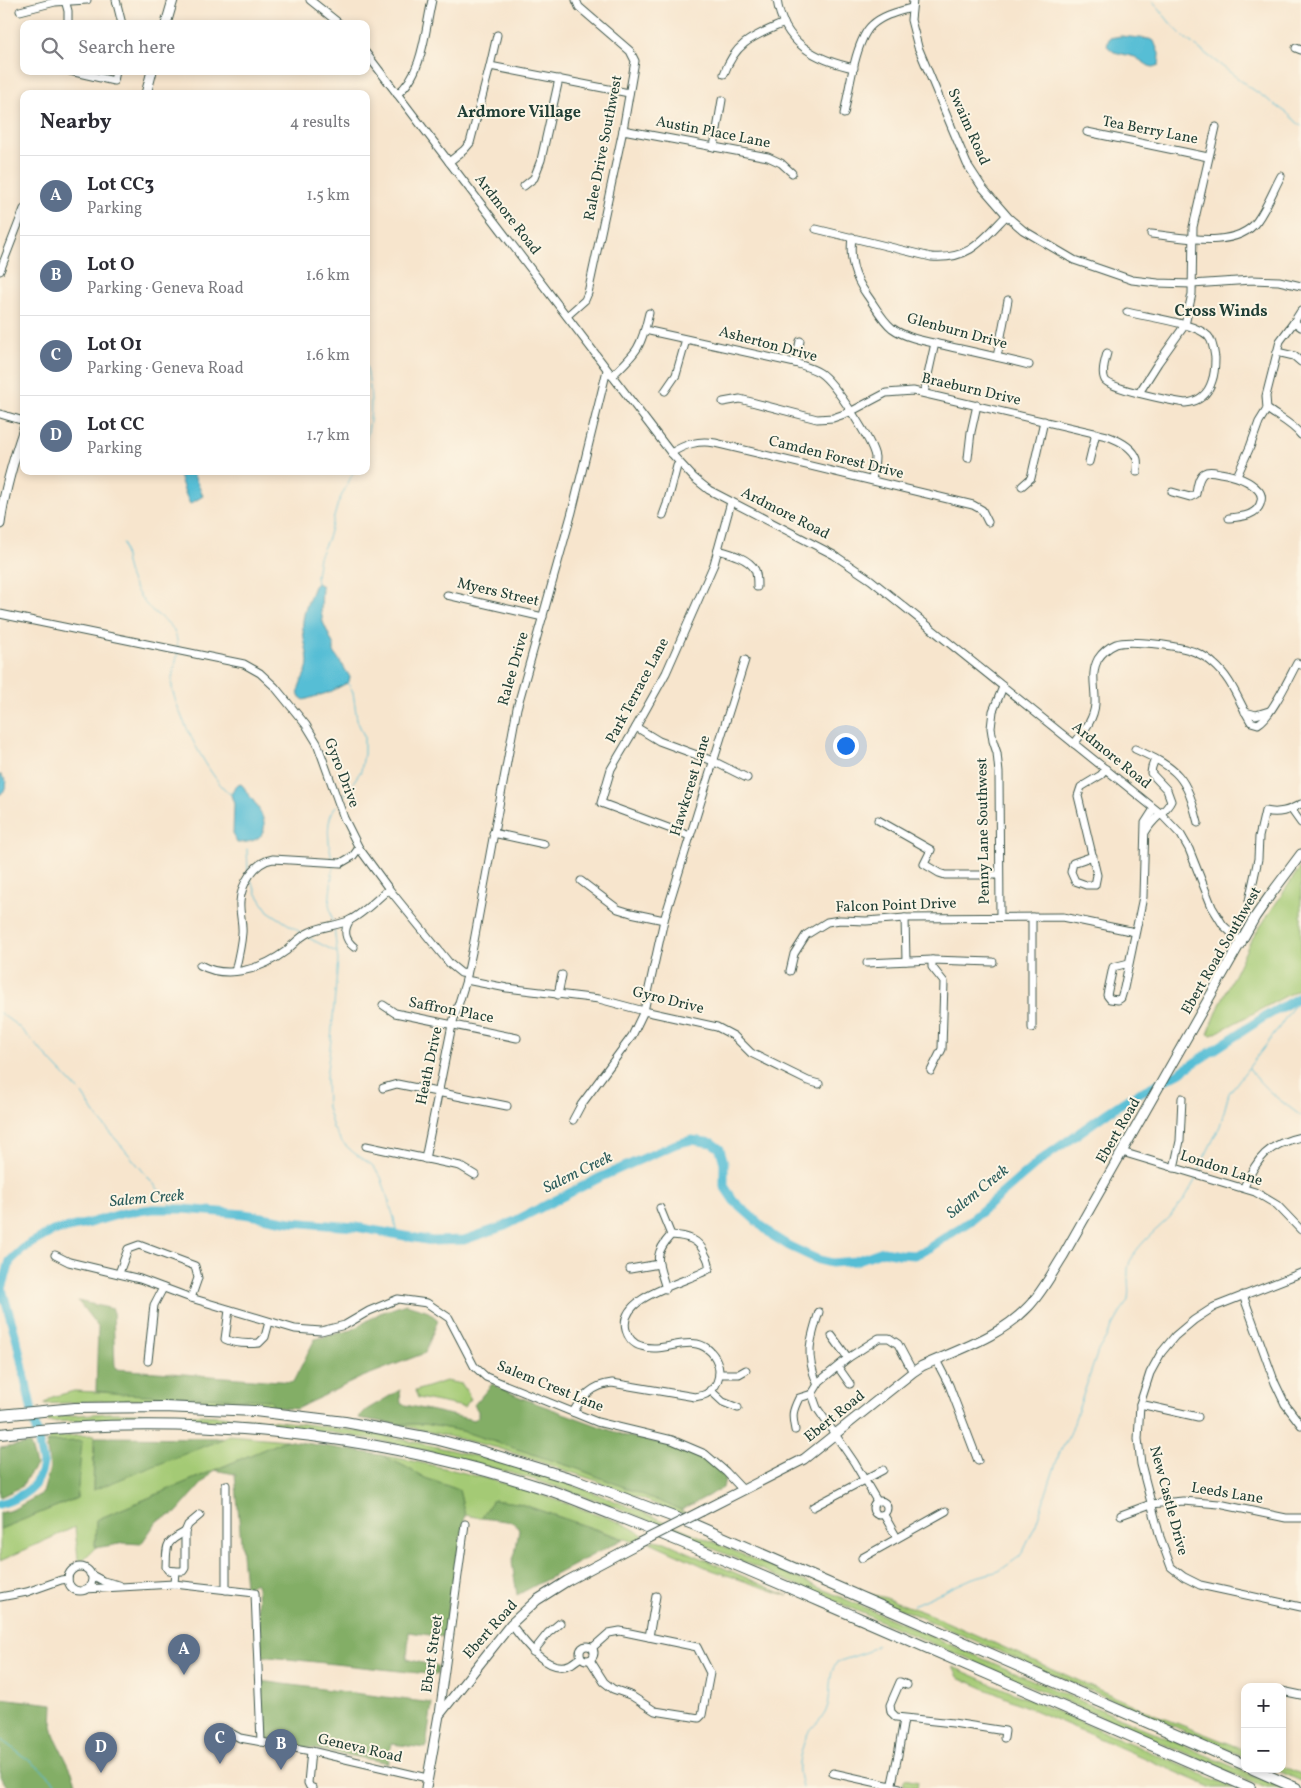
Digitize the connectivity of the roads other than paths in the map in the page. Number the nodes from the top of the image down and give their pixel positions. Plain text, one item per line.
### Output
1 (65, 0) edge
2 (87, 0) edge
3 (116, 0) edge
4 (173, 0) edge
5 (310, 0) edge
6 (432, 0) edge
7 (576, 0) edge
8 (777, 0) edge
9 (319, 3) edge
10 (912, 4) edge
11 (20, 10) dead end
12 (68, 20) edge
13 (121, 20) edge
14 (167, 20) edge
15 (336, 20) edge
16 (784, 23) junction
17 (497, 35) dead end
18 (370, 58) edge
19 (490, 66) junction
20 (854, 68) junction
21 (724, 74) dead end
22 (88, 75) edge
23 (115, 75) edge
24 (151, 75) edge
25 (559, 80) junction
26 (147, 90) edge
27 (397, 94) junction
28 (629, 94) junction
29 (722, 100) dead end
30 (844, 114) dead end
31 (1216, 127) dead end
32 (623, 130) junction
33 (1087, 132) dead end
34 (714, 147) junction
35 (1208, 157) junction
36 (449, 162) junction
37 (792, 173) dead end
38 (1281, 176) dead end
39 (524, 186) dead end
40 (1006, 216) junction
41 (20, 220) edge
42 (816, 229) dead end
43 (1151, 234) dead end
44 (1192, 237) junction
45 (852, 238) junction
46 (0, 271) edge
47 (1192, 284) junction
48 (1301, 286) edge
49 (1008, 300) dead end
50 (1301, 311) edge
51 (1127, 312) dead end
52 (649, 313) dead end
53 (567, 316) junction
54 (1185, 325) junction
55 (1298, 325) edge
56 (645, 330) junction
57 (686, 340) junction
58 (800, 341) dead end
59 (934, 343) junction
60 (1277, 352) junction
61 (1107, 353) dead end
62 (997, 357) junction
63 (1301, 362) edge
64 (795, 363) junction
65 (1029, 365) dead end
66 (610, 373) junction
67 (664, 391) dead end
68 (924, 393) junction
69 (1139, 393) junction
70 (724, 402) dead end
71 (977, 405) junction
72 (1267, 409) junction
73 (850, 412) junction
74 (0, 414) edge
75 (20, 419) edge
76 (1044, 421) junction
77 (1096, 433) junction
78 (1301, 435) edge
79 (20, 441) edge
80 (671, 453) junction
81 (968, 458) dead end
82 (1089, 462) dead end
83 (680, 464) junction
84 (1137, 472) dead end
85 (1237, 476) junction
86 (872, 480) junction
87 (1022, 486) dead end
88 (1172, 492) dead end
89 (731, 502) junction
90 (663, 515) dead end
91 (1229, 518) dead end
92 (988, 522) dead end
93 (0, 524) edge
94 (718, 550) junction
95 (757, 587) dead end
96 (447, 595) dead end
97 (0, 614) edge
98 (543, 617) junction
99 (745, 660) dead end
100 (1301, 665) edge
101 (1003, 687) junction
102 (636, 728) junction
103 (1074, 744) junction
104 (1135, 749) dead end
105 (1155, 758) junction
106 (713, 761) junction
107 (1106, 769) junction
108 (747, 778) dead end
109 (1301, 804) edge
110 (1292, 809) junction
111 (1157, 811) junction
112 (878, 820) dead end
113 (1301, 823) edge
114 (1198, 824) dead end
115 (493, 833) junction
116 (690, 836) junction
117 (544, 844) dead end
118 (359, 848) junction
119 (1301, 854) edge
120 (1093, 856) junction
121 (999, 875) junction
122 (581, 882) dead end
123 (389, 889) junction
124 (1249, 901) dead end
125 (1000, 917) junction
126 (1032, 917) junction
127 (905, 918) junction
128 (350, 920) junction
129 (664, 920) junction
130 (1135, 932) junction
131 (1242, 943) junction
132 (354, 947) dead end
133 (906, 960) junction
134 (932, 960) junction
135 (993, 962) dead end
136 (867, 963) dead end
137 (1129, 963) junction
138 (200, 964) dead end
139 (790, 971) dead end
140 (235, 972) junction
141 (562, 974) dead end
142 (466, 977) junction
143 (558, 995) junction
144 (383, 1005) dead end
145 (644, 1011) junction
146 (452, 1024) junction
147 (1032, 1028) dead end
148 (517, 1038) dead end
149 (1172, 1065) joint
150 (931, 1070) dead end
151 (819, 1084) dead end
152 (383, 1088) dead end
153 (438, 1091) junction
154 (1182, 1098) dead end
155 (507, 1106) dead end
156 (573, 1120) dead end
157 (1301, 1138) edge
158 (366, 1146) dead end
159 (1122, 1152) junction
160 (425, 1159) junction
161 (1174, 1168) junction
162 (475, 1175) dead end
163 (1244, 1187) junction
164 (660, 1208) dead end
165 (1301, 1230) edge
166 (671, 1235) junction
167 (55, 1255) dead end
168 (659, 1264) junction
169 (630, 1269) dead end
170 (119, 1273) junction
171 (1301, 1273) edge
172 (163, 1288) junction
173 (666, 1289) junction
174 (1243, 1295) junction
175 (191, 1298) junction
176 (229, 1310) junction
177 (820, 1312) dead end
178 (269, 1322) junction
179 (832, 1336) dead end
180 (848, 1358) junction
181 (936, 1360) junction
182 (148, 1361) dead end
183 (838, 1367) junction
184 (746, 1370) dead end
185 (913, 1372) junction
186 (719, 1374) junction
187 (818, 1383) junction
188 (850, 1384) dead end
189 (710, 1390) junction
190 (812, 1394) junction
191 (1140, 1404) junction
192 (738, 1408) dead end
193 (573, 1412) junction
194 (2, 1414) edge
195 (1198, 1417) dead end
196 (1301, 1425) edge
197 (795, 1430) dead end
198 (3, 1434) edge
199 (836, 1434) junction
200 (978, 1461) dead end
201 (883, 1470) dead end
202 (864, 1480) junction
203 (226, 1484) dead end
204 (742, 1489) junction
205 (1152, 1504) junction
206 (813, 1507) dead end
207 (946, 1511) dead end
208 (200, 1515) dead end
209 (1121, 1515) dead end
210 (1301, 1518) edge
211 (465, 1524) dead end
212 (185, 1532) junction
213 (897, 1538) junction
214 (862, 1558) dead end
215 (175, 1571) junction
216 (90, 1574) junction
217 (68, 1579) junction
218 (174, 1584) junction
219 (124, 1586) junction
220 (85, 1589) junction
221 (226, 1590) junction
222 (0, 1596) edge
223 (656, 1596) dead end
224 (1301, 1607) edge
225 (560, 1623) dead end
226 (511, 1624) junction
227 (649, 1637) junction
228 (592, 1648) junction
229 (534, 1652) junction
230 (581, 1657) junction
231 (590, 1660) junction
232 (907, 1685) dead end
233 (1286, 1692) edge
234 (1301, 1696) edge
235 (439, 1715) junction
236 (904, 1719) junction
237 (229, 1732) dead end
238 (1004, 1738) dead end
239 (261, 1742) junction
240 (311, 1752) junction
241 (1241, 1764) edge
242 (833, 1773) dead end
243 (1262, 1773) edge
244 (427, 1778) junction
245 (891, 1787) edge
246 (313, 1788) edge
247 (426, 1788) edge
248 (900, 1788) edge
249 (1250, 1788) edge
250 (1296, 1788) edge

1 - 2 street
1 - 11 street
1 - 12 street
3 - 13 street
4 - 14 main road
5 - 9 street
6 - 27 street
7 - 28 street, Ralee Drive Southwest
8 - 16 street
9 - 15 street
10 - 20 street
10 - 40 street, Swaim Road
16 - 20 street
16 - 21 street
17 - 19 street
18 - 27 street, Ardmore Road
19 - 25 street
19 - 36 street
20 - 30 street
22 - 23 street
24 - 26 main road
25 - 28 street
25 - 39 street
27 - 36 street, Ardmore Road
28 - 32 street, Ralee Drive Southwest
29 - 34 street
31 - 35 street
32 - 34 street, Austin Place Lane
32 - 53 street, Ralee Drive Southwest
33 - 35 street, Tea Berry Lane
34 - 37 street, Austin Place Lane
35 - 44 street
36 - 53 street, Ardmore Road
38 - 44 street
40 - 45 street
40 - 47 street, Swaim Road
41 - 46 street
42 - 45 street
43 - 44 street
44 - 47 street
45 - 59 street, Glenburn Drive
47 - 48 street, Swaim Road
47 - 54 street
49 - 62 street
50 - 55 street
51 - 54 street
52 - 56 street
53 - 66 street, Ardmore Road
54 - 69 street
54 - 69 street
55 - 60 street
56 - 57 street, Asherton Drive
56 - 66 street
57 - 64 street, Asherton Drive
57 - 67 street
58 - 64 street
59 - 62 street, Glenburn Drive
59 - 68 street
60 - 63 street
60 - 72 street
61 - 69 street
62 - 65 street, Glenburn Drive
64 - 73 street, Asherton Drive
66 - 80 street, Ardmore Road
66 - 98 street, Ralee Drive
68 - 71 street, Braeburn Drive
68 - 73 street, Braeburn Drive
70 - 73 street, Braeburn Drive
71 - 76 street, Braeburn Drive
71 - 81 street
72 - 78 street
72 - 85 street
73 - 86 street, Asherton Drive
74 - 75 street
76 - 77 street, Braeburn Drive
76 - 87 street
77 - 82 street
77 - 84 street, Braeburn Drive
79 - 93 main road
80 - 83 street, Ardmore Road
80 - 86 street, Camden Forest Drive
83 - 89 street, Ardmore Road
83 - 90 street
85 - 88 street
85 - 91 street
86 - 92 street, Camden Forest Drive
89 - 94 street, Park Terrace Lane
89 - 101 street, Ardmore Road
94 - 95 street
94 - 102 street, Park Terrace Lane
96 - 98 street, Myers Street
97 - 118 street, Gyro Drive
98 - 115 street, Ralee Drive
99 - 106 street, Hawkcrest Lane
100 - 103 street
101 - 103 street, Ardmore Road
101 - 121 street, Penny Lane Southwest
102 - 106 street
102 - 116 street, Park Terrace Lane
103 - 107 street, Ardmore Road
104 - 105 street
105 - 111 street
105 - 114 street
106 - 108 street
106 - 116 street, Hawkcrest Lane
107 - 111 street, Ardmore Road
107 - 120 street
109 - 110 street
110 - 113 street
110 - 124 street
111 - 130 street
111 - 131 street, Ardmore Road
112 - 121 street
115 - 117 street
115 - 142 street, Ralee Drive
116 - 129 street, Hawkcrest Lane
118 - 123 street, Gyro Drive
118 - 140 street
119 - 131 main road, Ebert Road Southwest
120 - 120 street
121 - 125 street, Penny Lane Southwest
122 - 129 street
123 - 128 street
123 - 142 street, Gyro Drive
125 - 126 street, Falcon Point Drive
125 - 127 street, Falcon Point Drive
126 - 130 street, Falcon Point Drive
126 - 147 street
127 - 133 street
127 - 139 street, Falcon Point Drive
128 - 132 street
128 - 140 street
129 - 145 street, Hawkcrest Lane
130 - 137 street
131 - 149 main road, Ebert Road Southwest
133 - 134 street
133 - 136 street
134 - 135 street
134 - 150 street
137 - 137 street
138 - 140 street
141 - 143 street
142 - 143 street, Gyro Drive
142 - 146 street, Heath Drive
143 - 145 street, Gyro Drive
144 - 146 street, Saffron Place
145 - 151 street, Gyro Drive
145 - 156 street, Hawkcrest Lane
146 - 148 street, Saffron Place
146 - 153 street, Heath Drive
149 - 159 main road, Ebert Road
152 - 153 street
153 - 155 street
153 - 160 street, Heath Drive
154 - 161 street
157 - 163 street
158 - 160 street
159 - 161 street, London Lane
159 - 181 main road, Ebert Road
160 - 162 street
161 - 163 street, London Lane
163 - 165 street, London Lane
164 - 166 street
166 - 168 street
166 - 173 street
167 - 170 street, Salem Crest Lane
168 - 169 street
168 - 173 street
170 - 172 street, Salem Crest Lane
170 - 175 street
171 - 174 street, New Castle Drive
172 - 175 street, Salem Crest Lane
172 - 182 street
173 - 186 street
174 - 191 street, New Castle Drive
174 - 196 street
175 - 176 street, Salem Crest Lane
176 - 178 street, Salem Crest Lane
176 - 178 street
177 - 187 street
178 - 193 street, Salem Crest Lane
179 - 180 street
180 - 183 street
180 - 185 street
181 - 185 main road, Ebert Road
181 - 200 street
183 - 187 street
183 - 188 street
184 - 186 street
185 - 199 main road, Ebert Road
186 - 189 street
187 - 190 street
189 - 192 street
189 - 193 street
190 - 197 street
190 - 199 street
191 - 195 street
191 - 205 street, New Castle Drive
193 - 204 street, Salem Crest Lane
194 - 241 highway
198 - 249 highway
199 - 202 street
199 - 204 main road, Ebert Road
201 - 202 street
202 - 206 street
202 - 213 street
203 - 221 street
204 - 226 main road, Ebert Road, bridge
205 - 209 street, Leeds Lane
205 - 210 street, Leeds Lane
205 - 224 street, New Castle Drive
207 - 213 street
208 - 212 street
211 - 235 street, Ebert Street
212 - 215 street
212 - 215 street
213 - 214 street
215 - 218 street
216 - 217 street
216 - 219 street
216 - 220 street
217 - 220 street
217 - 222 street
218 - 219 street
218 - 221 street
219 - 220 street
221 - 239 street
223 - 227 street
225 - 229 street
226 - 229 street
226 - 235 main road, Ebert Road
227 - 228 street
227 - 231 street
228 - 230 street
228 - 231 street
229 - 230 street
230 - 231 street
232 - 236 street
233 - 234 street
235 - 244 main road, Ebert Street
236 - 238 street
236 - 245 street
237 - 239 street, Geneva Road
239 - 240 street, Geneva Road
240 - 244 street, Geneva Road
240 - 246 street
242 - 245 street
243 - 250 highway
244 - 247 main road, Ebert Street
245 - 248 street

